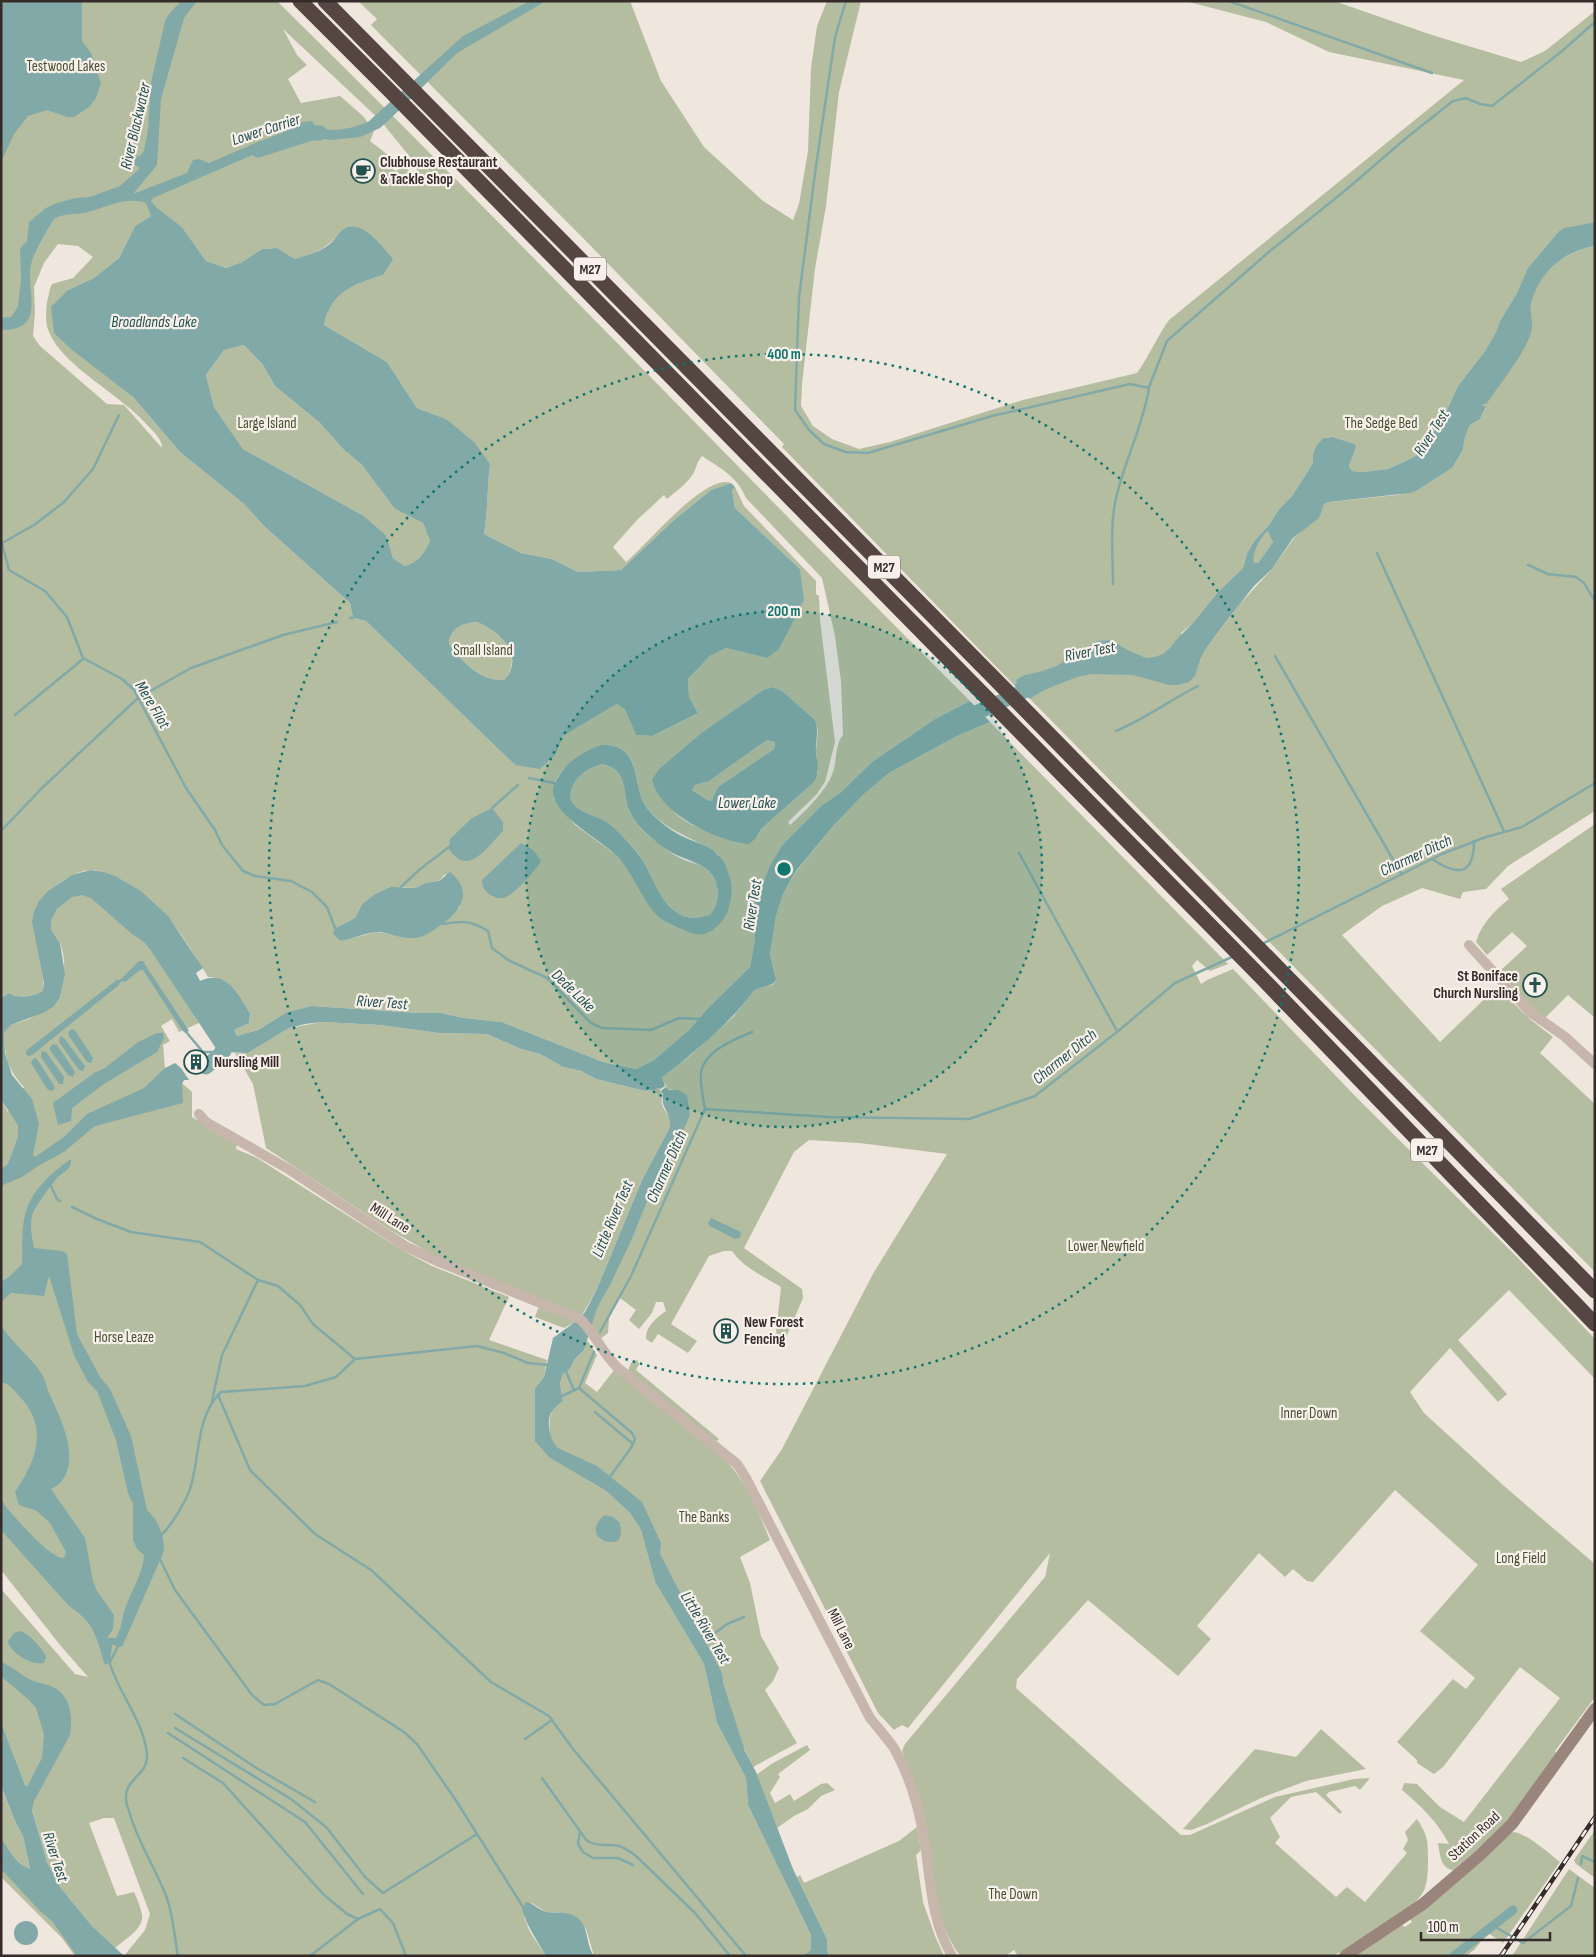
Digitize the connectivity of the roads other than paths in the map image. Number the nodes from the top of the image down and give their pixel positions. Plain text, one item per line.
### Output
1 (300, 1) edge
2 (325, 1) edge
3 (1470, 944) dead end
4 (1595, 1064) edge
5 (200, 1114) dead end
6 (1595, 1291) edge
7 (1595, 1324) edge
8 (1595, 1709) edge
9 (952, 1956) edge
10 (1345, 1956) edge

1 - 7 highway, M27
2 - 6 highway, M27
3 - 4 street
5 - 9 street, Mill Lane
8 - 10 street, Station Road

